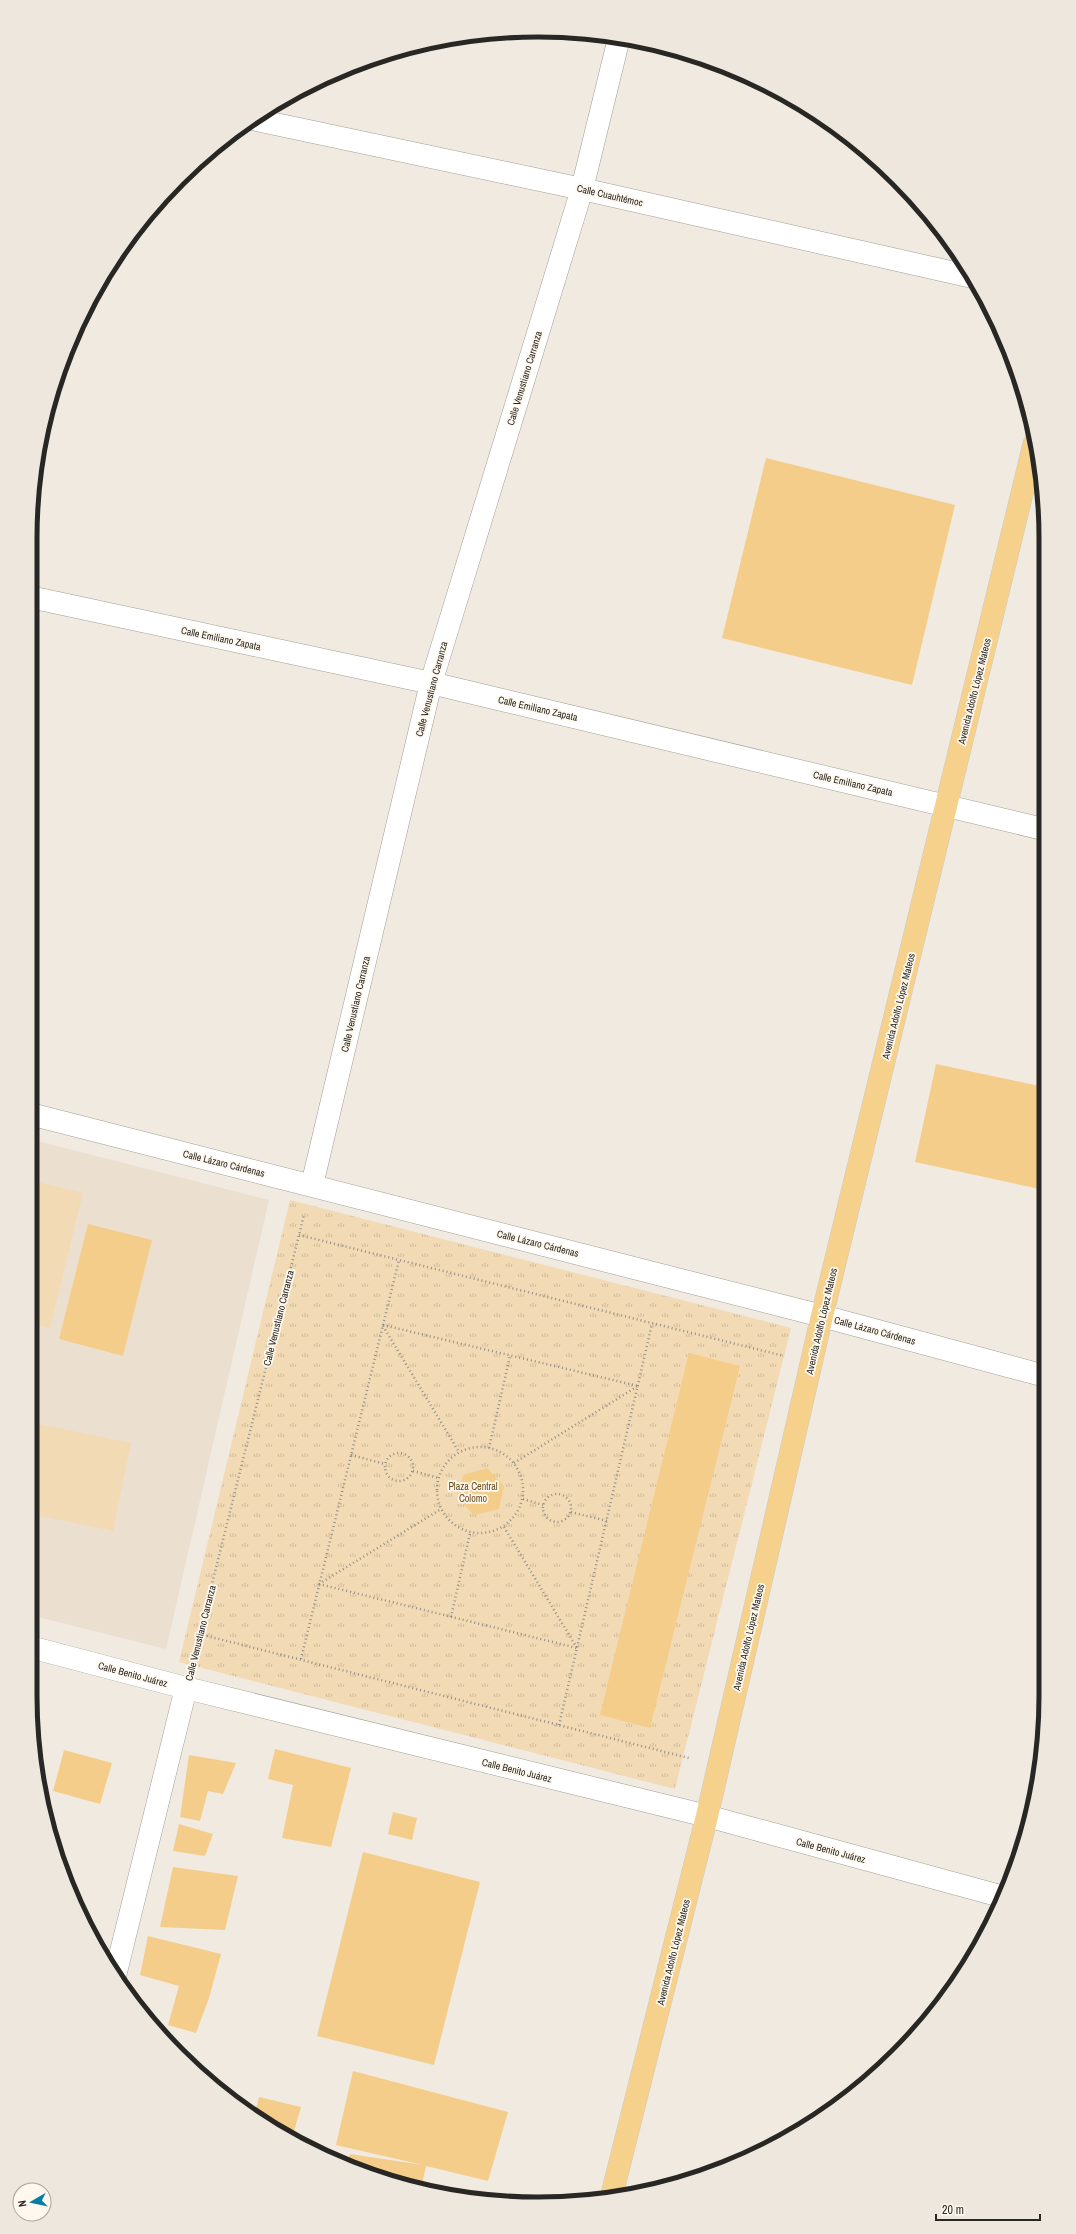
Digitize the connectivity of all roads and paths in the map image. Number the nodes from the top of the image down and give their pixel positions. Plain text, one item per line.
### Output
1 (618, 44) edge
2 (260, 121) edge
3 (582, 188) junction
4 (964, 275) edge
5 (1032, 454) edge
6 (37, 599) edge
7 (431, 683) junction
8 (946, 805) junction
9 (1039, 828) edge
10 (37, 1116) edge
11 (312, 1185) junction
12 (299, 1235) junction
13 (399, 1260) junction
14 (822, 1316) junction
15 (652, 1324) junction
16 (383, 1325) junction
17 (510, 1356) junction
18 (812, 1363) junction
19 (1039, 1374) edge
20 (638, 1386) junction
21 (490, 1448) junction
22 (459, 1452) junction
23 (351, 1455) junction
24 (514, 1463) junction
25 (385, 1464) junction
26 (413, 1471) junction
27 (439, 1478) junction
28 (523, 1499) junction
29 (543, 1505) junction
30 (441, 1509) junction
31 (571, 1512) junction
32 (607, 1521) junction
33 (504, 1527) junction
34 (470, 1533) junction
35 (319, 1584) junction
36 (451, 1617) junction
37 (199, 1634) junction
38 (37, 1648) edge
39 (577, 1648) junction
40 (301, 1659) junction
41 (186, 1688) junction
42 (559, 1725) junction
43 (718, 1765) junction
44 (706, 1816) junction
45 (998, 1895) edge
46 (117, 1968) edge
47 (613, 2191) edge

1 - 3 street, Calle Venustiano Carranza
2 - 3 street, Calle Cuauhtémoc
3 - 4 street, Calle Cuauhtémoc
3 - 7 street, Calle Venustiano Carranza
5 - 8 main road, Avenida Adolfo López Mateos
6 - 7 street, Calle Emiliano Zapata
7 - 8 street, Calle Emiliano Zapata
7 - 11 street, Calle Venustiano Carranza
8 - 9 street, Calle Emiliano Zapata
8 - 14 main road, Avenida Adolfo López Mateos
10 - 11 street, Calle Lázaro Cárdenas
11 - 12 path, Calle Venustiano Carranza
11 - 14 street, Calle Lázaro Cárdenas
12 - 13 path
12 - 37 path, Calle Venustiano Carranza
13 - 15 path
13 - 16 path
14 - 18 main road, Avenida Adolfo López Mateos
14 - 19 street, Calle Lázaro Cárdenas
15 - 18 path
15 - 20 path
16 - 17 path
16 - 22 path
16 - 23 path
17 - 20 path
17 - 21 path
18 - 43 main road, Avenida Adolfo López Mateos
20 - 24 path
20 - 32 path
21 - 22 path
21 - 24 path
22 - 27 path
23 - 25 path
23 - 35 path
24 - 28 path
25 - 26 path
25 - 26 path
26 - 27 path
27 - 30 path
28 - 29 path
28 - 33 path
29 - 31 path
29 - 31 path
30 - 34 path
30 - 35 path
31 - 32 path
32 - 39 path
33 - 34 path
33 - 39 path
34 - 36 path
35 - 36 path
35 - 40 path
36 - 39 path
37 - 40 path
37 - 41 path, Calle Venustiano Carranza
38 - 41 street, Calle Benito Juárez
39 - 42 path
40 - 42 path
41 - 44 street, Calle Benito Juárez
41 - 46 street, Calle Venustiano Carranza
42 - 43 path
43 - 44 main road, Avenida Adolfo López Mateos
44 - 45 street, Calle Benito Juárez
44 - 47 main road, Avenida Adolfo López Mateos

